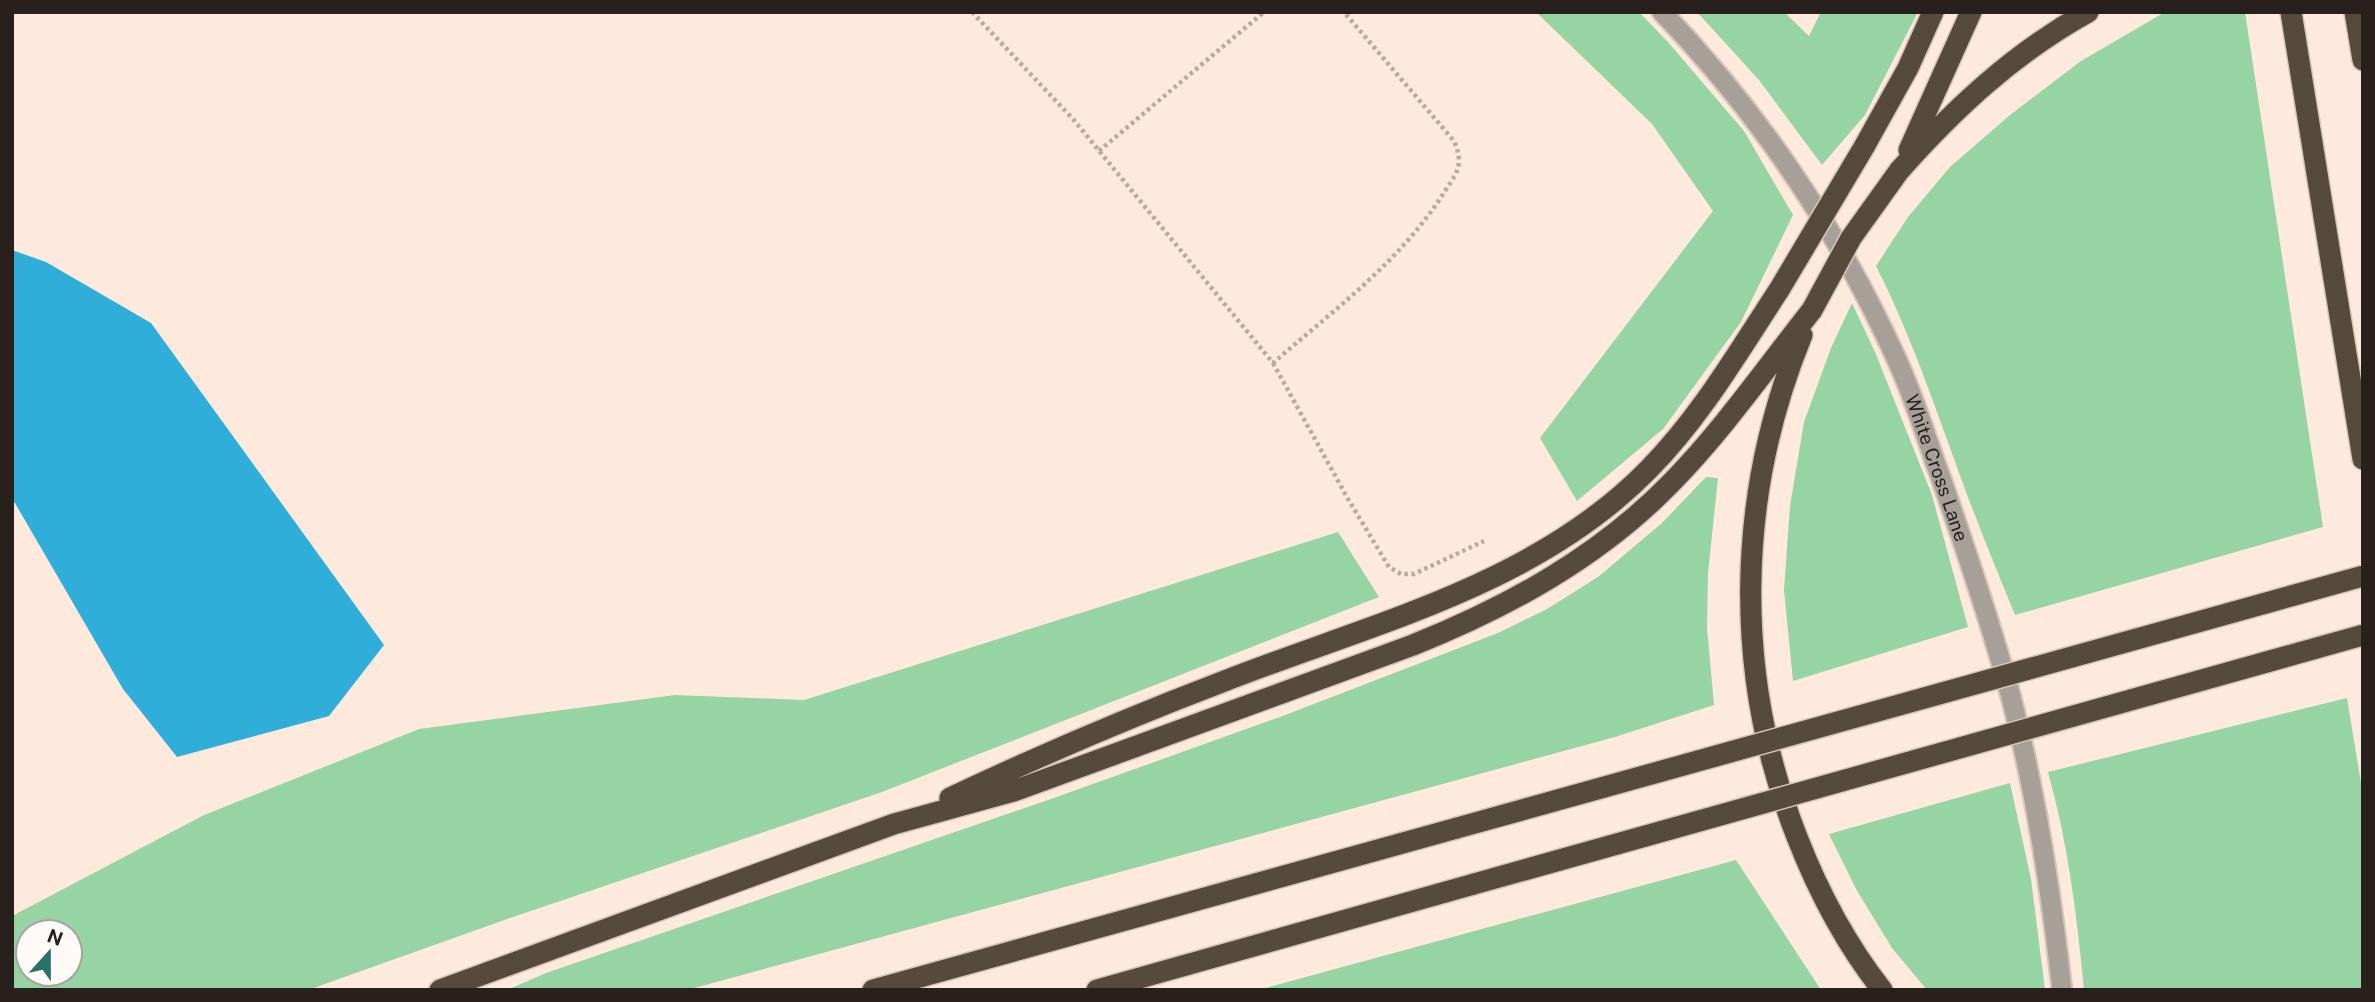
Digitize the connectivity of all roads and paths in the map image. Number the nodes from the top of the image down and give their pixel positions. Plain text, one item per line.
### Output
1 (972, 12) edge
2 (1264, 12) edge
3 (1344, 12) edge
4 (1662, 12) edge
5 (1933, 12) edge
6 (1971, 12) edge
7 (2088, 12) edge
8 (2291, 12) edge
9 (2355, 12) edge
10 (2363, 60) edge
11 (1099, 151) junction
12 (1899, 172) junction
13 (1812, 310) junction
14 (1273, 363) junction
15 (2363, 459) edge
16 (1484, 541) dead end
17 (2363, 576) edge
18 (2363, 635) edge
19 (894, 824) junction
20 (440, 990) edge
21 (873, 990) edge
22 (1097, 990) edge
23 (1882, 990) edge
24 (2062, 990) edge

1 - 11 path
2 - 11 path
3 - 14 path
4 - 24 street, White Cross Lane
5 - 19 highway, bridge
6 - 12 highway
7 - 12 highway
8 - 15 highway
9 - 10 highway
11 - 14 path
12 - 13 highway, bridge
13 - 19 highway
13 - 23 highway
14 - 16 path
17 - 21 highway, bridge
18 - 22 highway, bridge
19 - 20 highway

